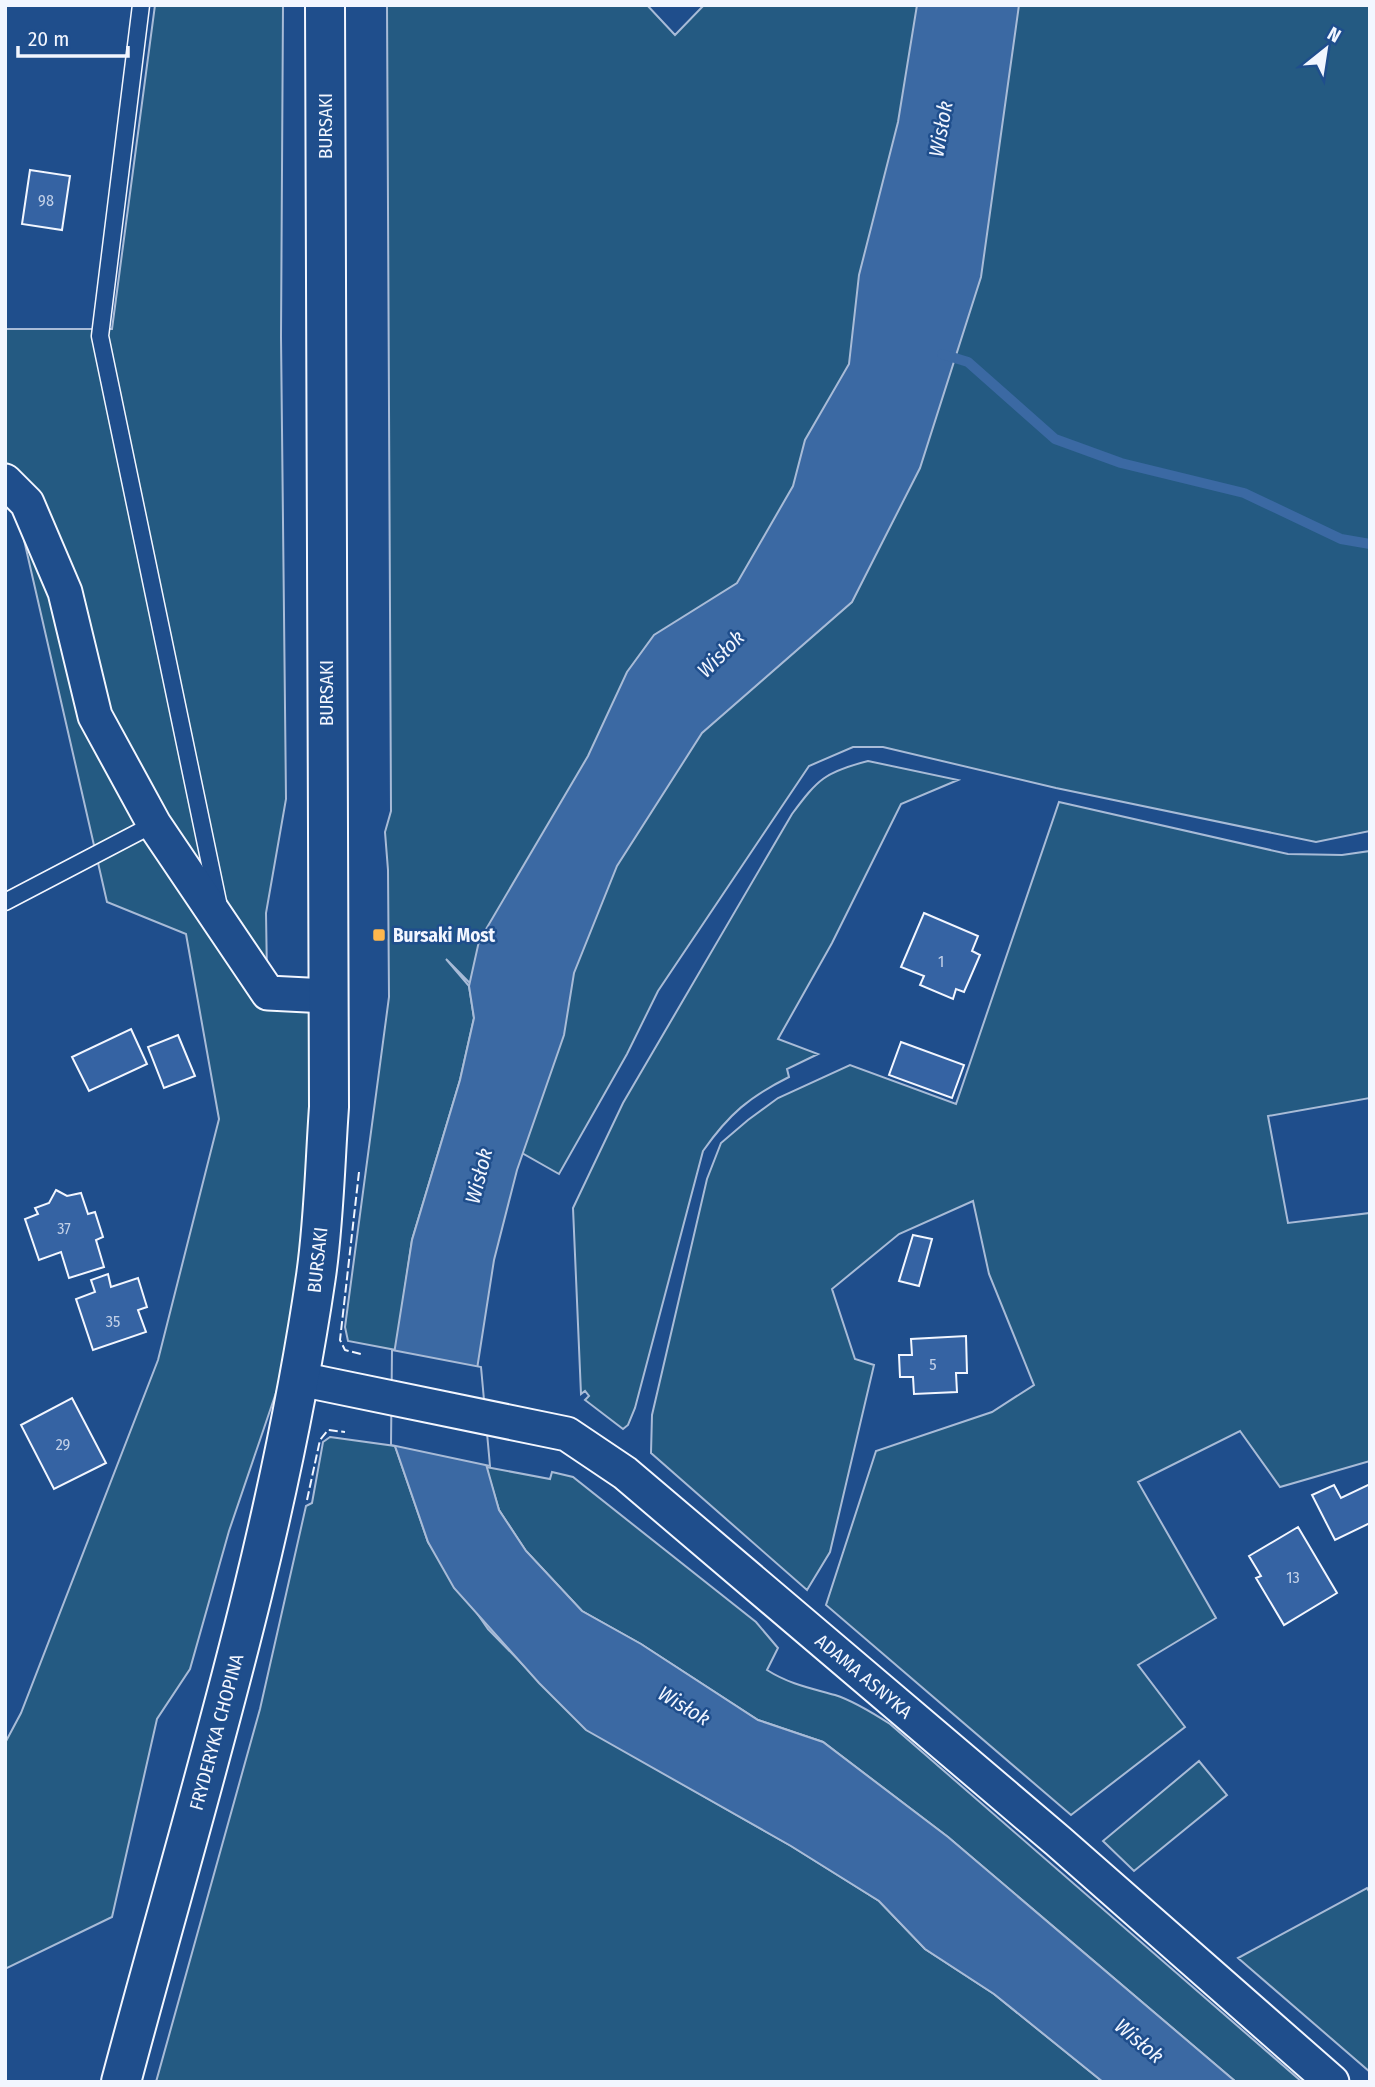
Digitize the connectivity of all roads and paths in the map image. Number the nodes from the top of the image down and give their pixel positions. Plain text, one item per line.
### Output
1 (141, 5) edge
2 (325, 5) edge
3 (5, 481) edge
4 (154, 824) junction
5 (5, 902) edge
6 (223, 928) junction
7 (327, 996) junction
8 (318, 1383) junction
9 (121, 2082) edge
10 (1332, 2082) edge

1 - 6 lane
2 - 7 street, BURSAKI
3 - 4 street
4 - 5 lane
4 - 6 street
6 - 7 street
7 - 8 street, BURSAKI
8 - 9 street, FRYDERYKA CHOPINA
8 - 10 street, ADAMA ASNYKA

